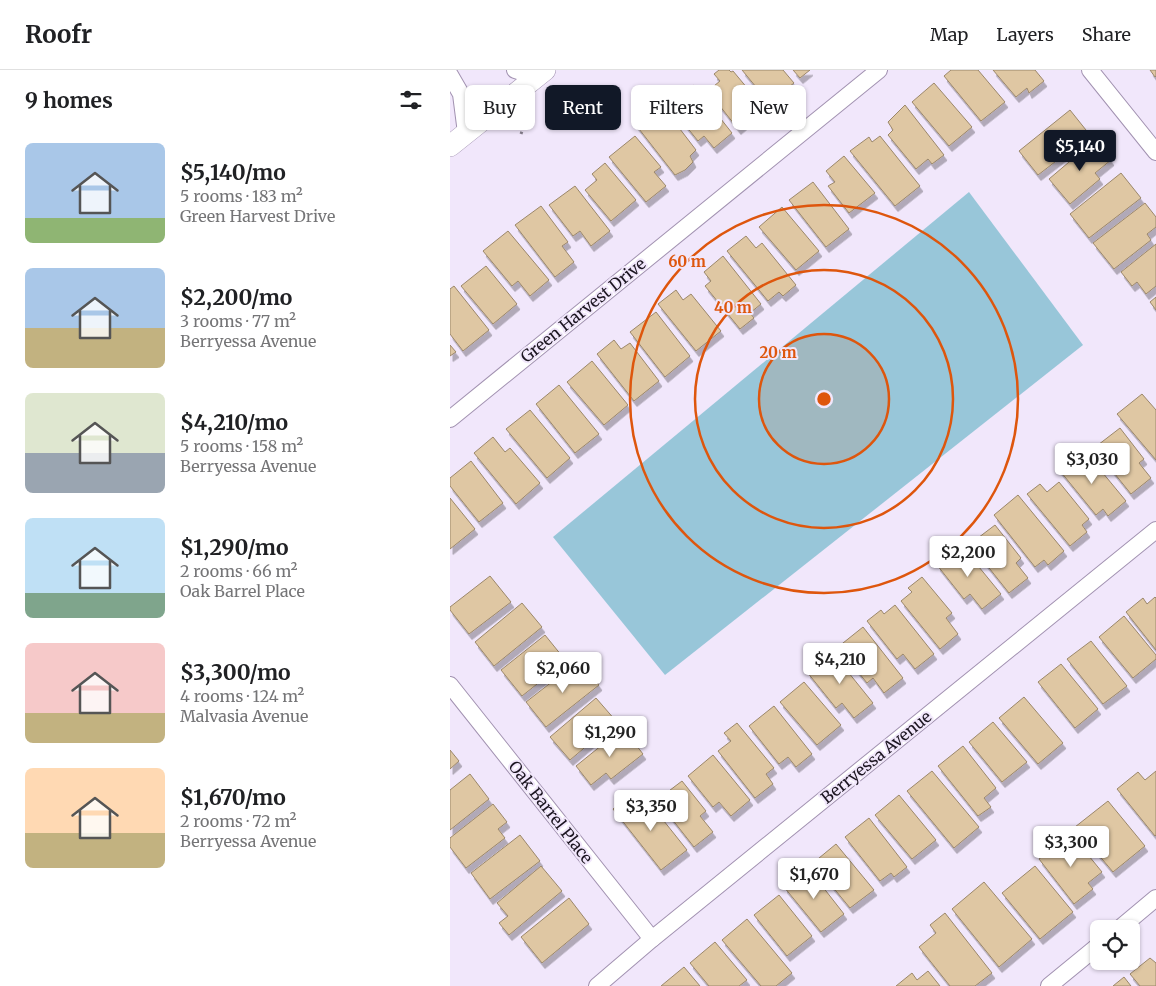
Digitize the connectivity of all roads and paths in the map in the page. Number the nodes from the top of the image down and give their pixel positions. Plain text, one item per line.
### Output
1 (515, 70) edge
2 (879, 70) edge
3 (1090, 70) edge
4 (540, 73) edge
5 (450, 75) edge
6 (458, 139) edge
7 (1156, 152) edge
8 (450, 419) edge
9 (1156, 530) edge
10 (450, 685) edge
11 (1156, 898) edge
12 (1130, 920) edge
13 (652, 940) junction
14 (1090, 952) edge
15 (597, 986) edge
16 (1049, 986) edge

1 - 4 street
2 - 8 street, Green Harvest Drive
3 - 7 street
4 - 6 street
5 - 6 street
9 - 13 street, Berryessa Avenue
10 - 13 street, Oak Barrel Place
11 - 12 street
13 - 15 street, Berryessa Avenue
14 - 16 street

